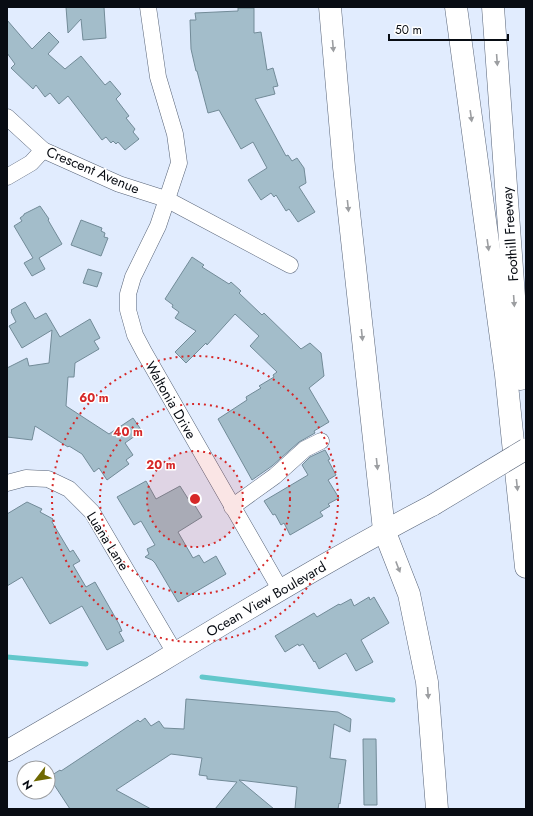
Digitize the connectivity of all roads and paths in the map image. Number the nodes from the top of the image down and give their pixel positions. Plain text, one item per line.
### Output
1 (148, 7) edge
2 (330, 7) edge
3 (456, 7) edge
4 (493, 7) edge
5 (7, 117) edge
6 (43, 150) junction
7 (7, 177) edge
8 (166, 199) junction
9 (290, 264) dead end
10 (321, 441) dead end
11 (526, 449) edge
12 (526, 461) edge
13 (7, 483) edge
14 (232, 507) junction
15 (384, 530) junction
16 (526, 566) edge
17 (280, 589) junction
18 (174, 653) junction
19 (7, 751) edge
20 (437, 809) edge

1 - 8 street, Waltonia Drive
2 -> 15 highway
3 -> 16 highway
4 -> 12 highway, Foothill Freeway
5 - 6 street, Crescent Avenue
6 - 7 street
6 - 8 street, Crescent Avenue
8 - 9 street
8 - 14 street, Waltonia Drive
10 - 14 street
11 - 15 main road, Ocean View Boulevard, bridge
13 - 18 street, Luana Lane
14 - 17 street, Waltonia Drive
15 - 17 main road, Ocean View Boulevard
15 -> 20 highway
17 - 18 main road, Ocean View Boulevard
18 - 19 main road, Ocean View Boulevard

